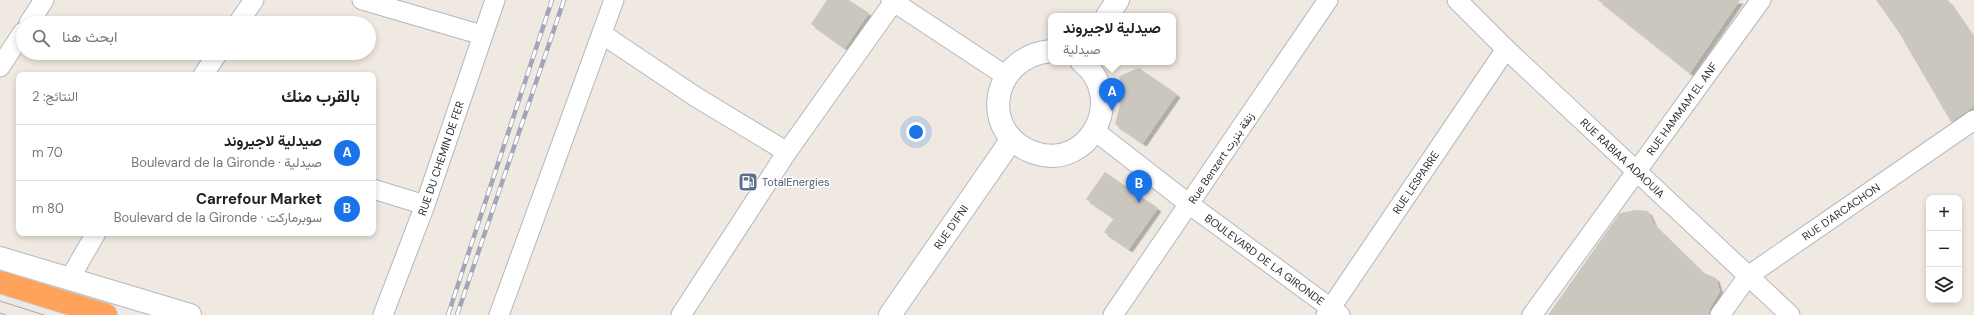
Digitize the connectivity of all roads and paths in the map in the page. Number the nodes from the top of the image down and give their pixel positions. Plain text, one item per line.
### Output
1 (44, 0) edge
2 (254, 0) edge
3 (362, 0) edge
4 (495, 0) edge
5 (614, 0) edge
6 (1118, 0) edge
7 (1328, 0) edge
8 (1457, 0) edge
9 (1761, 0) edge
10 (893, 1) edge
11 (1109, 13) edge
12 (34, 16) edge
13 (243, 16) edge
14 (602, 34) junction
15 (482, 35) junction
16 (16, 43) edge
17 (1506, 49) junction
18 (1048, 51) edge
19 (213, 60) edge
20 (1086, 65) edge
21 (0, 67) edge
22 (205, 72) edge
23 (1006, 76) junction
24 (1974, 120) edge
25 (1095, 131) junction
26 (1012, 139) junction
27 (787, 152) junction
28 (1637, 172) junction
29 (376, 190) edge
30 (1189, 204) junction
31 (425, 205) junction
32 (94, 236) edge
33 (0, 258) edge
34 (1748, 276) junction
35 (70, 278) junction
36 (0, 282) edge
37 (1332, 313) edge
38 (106, 315) edge
39 (190, 315) edge
40 (383, 315) edge
41 (499, 315) edge
42 (681, 315) edge
43 (890, 315) edge
44 (1113, 315) edge
45 (1532, 315) edge
46 (1720, 315) edge
47 (1790, 315) edge

1 - 12 street
2 - 13 street
3 - 15 street
4 - 15 street, RUE DU CHEMIN DE FER
5 - 14 street
6 - 11 street
7 - 30 street, Rue Benzert زنقة بنزرت
8 - 17 street, RUE RABIAA ADAOUIA
9 - 28 street, RUE HAMMAM EL ANF
10 - 23 street
10 - 27 street
14 - 27 street
14 - 41 street
15 - 31 street, RUE DU CHEMIN DE FER
16 - 21 street
17 - 28 street, RUE RABIAA ADAOUIA
17 - 37 street, RUE LESPARRE
18 - 23 street
19 - 22 street
20 - 25 street
23 - 26 street
24 - 34 street, RUE D'ARCACHON
25 - 26 street
25 - 30 street, BOULEVARD DE LA GIRONDE
26 - 43 street, RUE D'IFNI
27 - 42 street
28 - 34 street, RUE RABIAA ADAOUIA
28 - 45 street, RUE HAMMAM EL ANF
29 - 31 street
30 - 37 street, BOULEVARD DE LA GIRONDE
30 - 44 street, Rue Benzert زنقة بنزرت
31 - 40 street, RUE DU CHEMIN DE FER
32 - 35 street
33 - 35 street
34 - 46 street, RUE D'ARCACHON
34 - 47 street, RUE RABIAA ADAOUIA
35 - 39 street
36 - 38 highway

